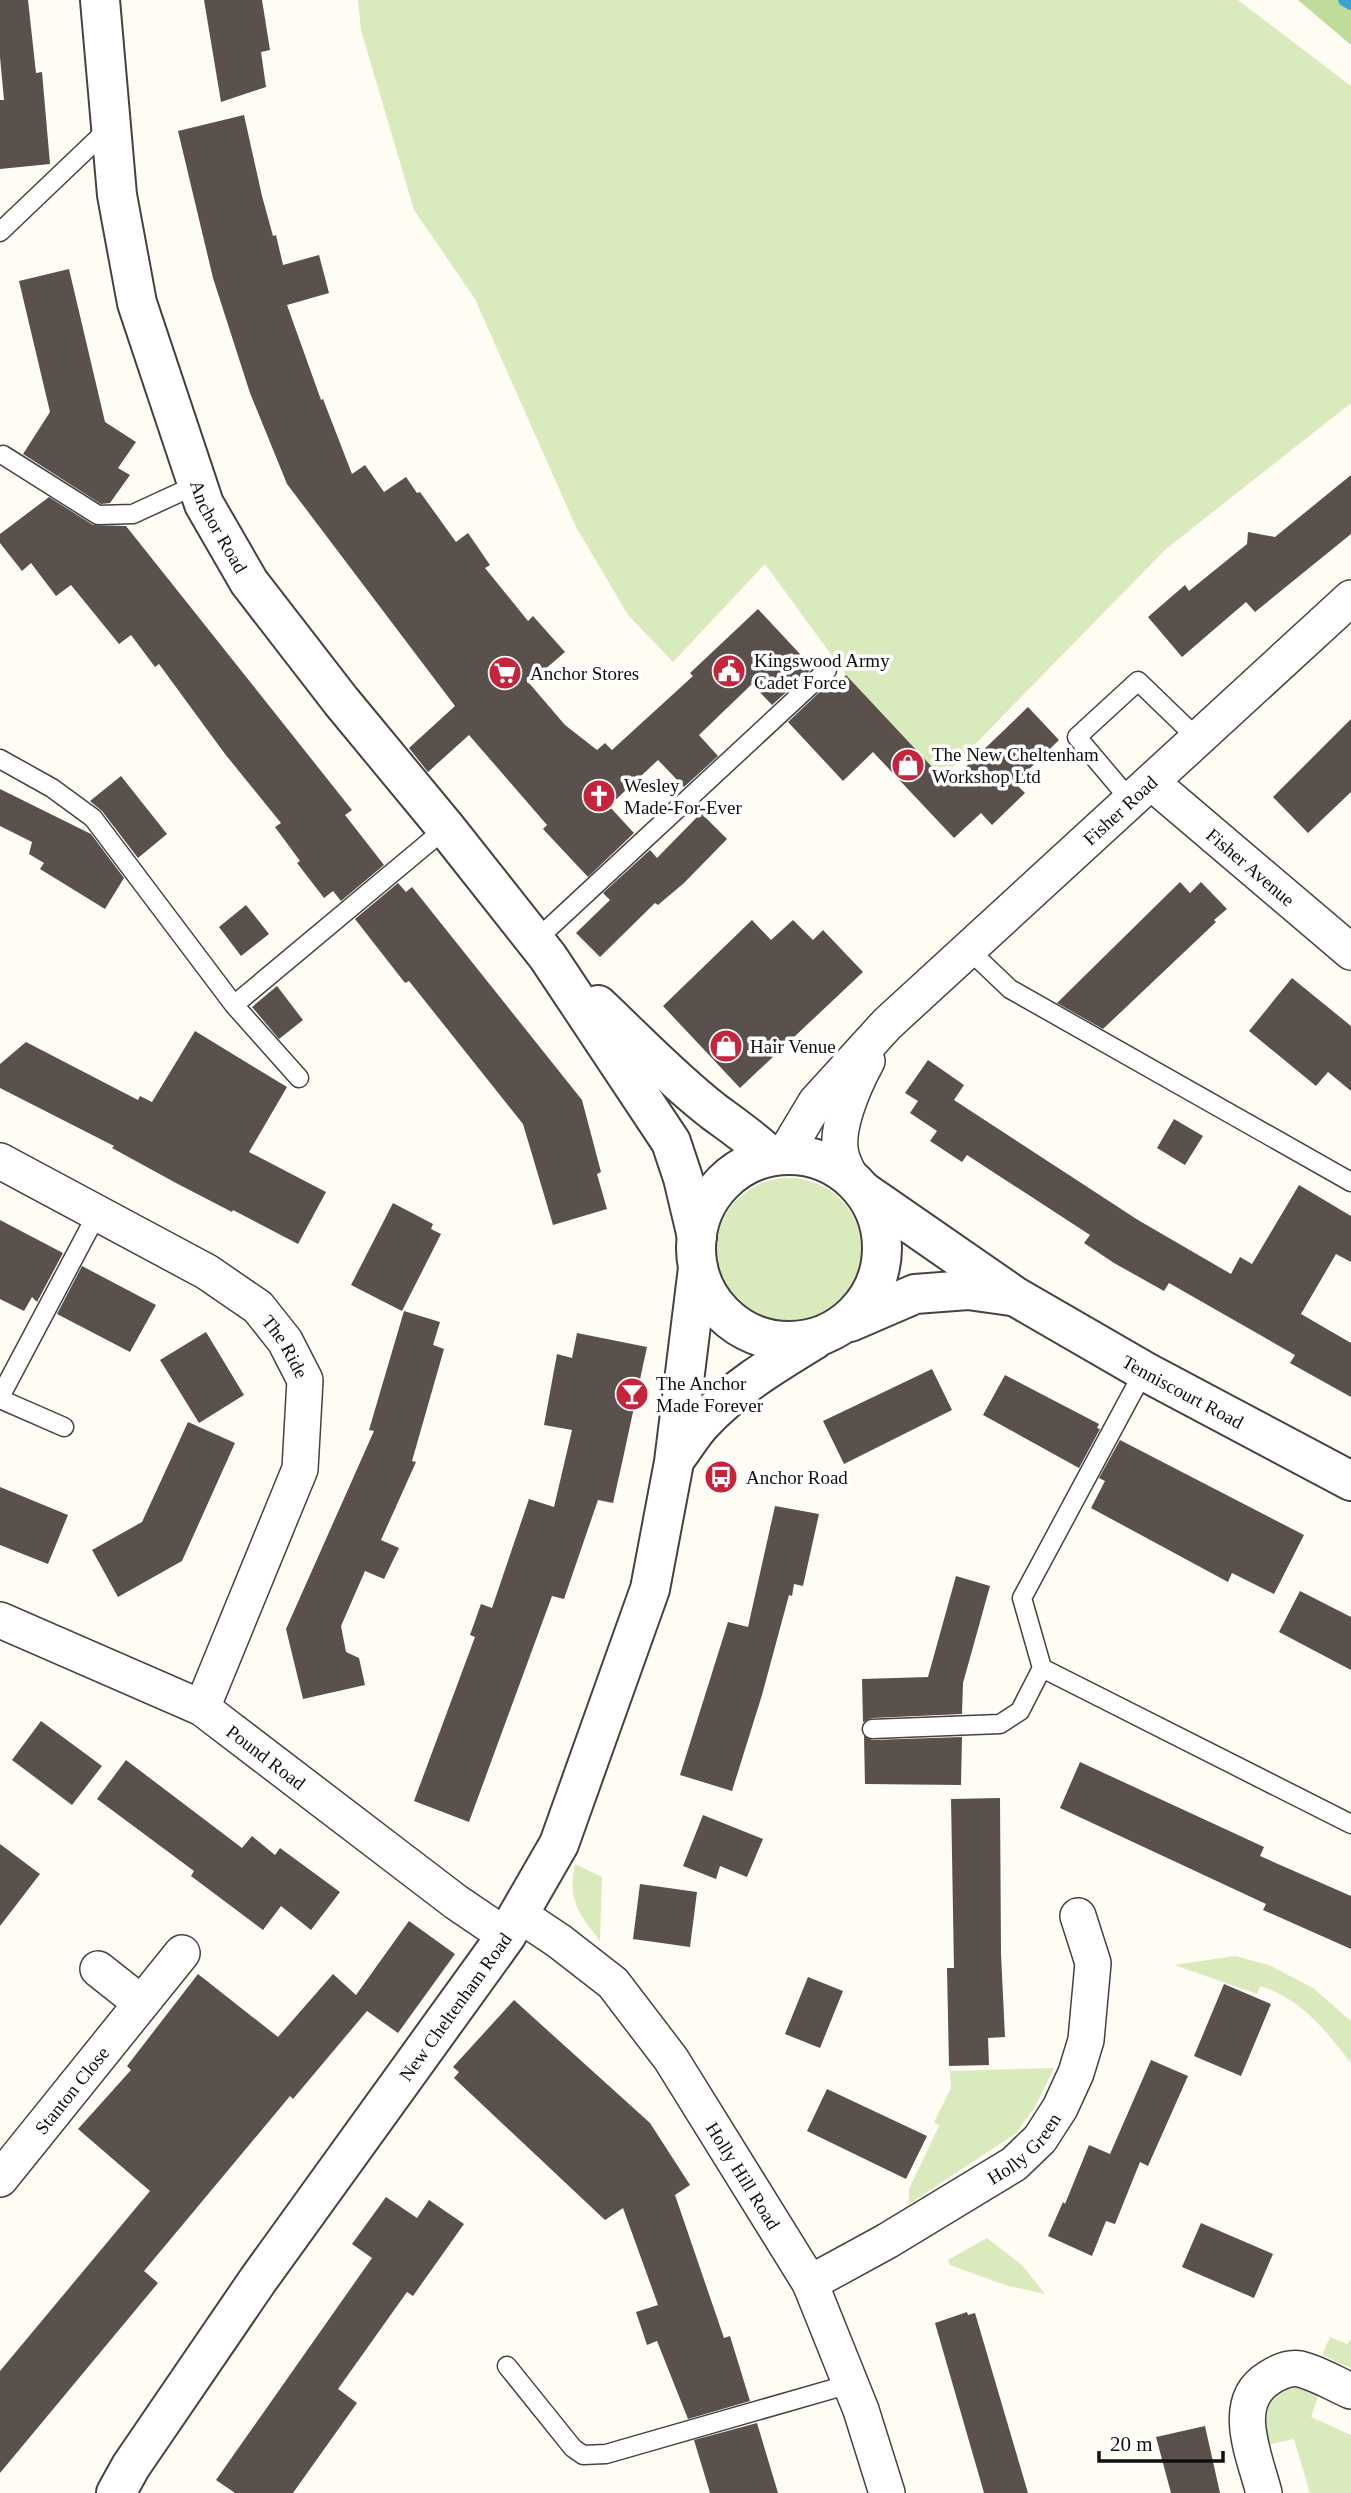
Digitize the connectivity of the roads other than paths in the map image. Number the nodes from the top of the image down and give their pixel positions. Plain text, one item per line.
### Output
1 (100, 0) edge
2 (111, 126) junction
3 (0, 232) edge
4 (3, 455) dead end
5 (196, 485) junction
6 (1351, 598) edge
7 (827, 670) dead end
8 (1198, 739) junction
9 (0, 759) edge
10 (1141, 792) junction
11 (446, 828) junction
12 (542, 949) junction
13 (969, 950) junction
14 (1351, 952) edge
15 (234, 1005) junction
16 (887, 1024) junction
17 (299, 1078) dead end
18 (777, 1153) junction
19 (0, 1161) edge
20 (1351, 1182) edge
21 (857, 1184) junction
22 (97, 1214) junction
23 (697, 1253) junction
24 (1016, 1297) junction
25 (833, 1330) junction
26 (1144, 1371) junction
27 (0, 1398) edge
28 (64, 1427) dead end
29 (674, 1462) junction
30 (1351, 1481) edge
31 (0, 1620) edge
32 (1042, 1668) junction
33 (202, 1708) junction
34 (872, 1729) dead end
35 (1351, 1824) edge
36 (1078, 1916) dead end
37 (513, 1925) junction
38 (181, 1953) dead end
39 (98, 1969) dead end
40 (141, 2003) junction
41 (0, 2179) edge
42 (810, 2283) junction
43 (507, 2366) dead end
44 (850, 2384) junction
45 (1351, 2391) edge
46 (116, 2493) edge
47 (887, 2493) edge
48 (1264, 2493) edge

1 - 2 street, Anchor Road
2 - 3 lane
2 - 5 street, Anchor Road
4 - 5 lane
5 - 11 street, Anchor Road
6 - 8 street, Fisher Road
7 - 12 lane
8 - 10 street, Fisher Road
8 - 10 lane
9 - 15 lane
10 - 13 street, Fisher Road
10 - 14 street, Fisher Avenue
11 - 12 street, Anchor Road
11 - 15 lane
12 - 18 street, Anchor Road
12 - 23 street, Anchor Road
13 - 16 street, Fisher Road
13 - 20 lane
15 - 17 lane
16 - 18 street, Fisher Road
16 - 21 street, Fisher Road
18 - 21 street
18 - 23 street
19 - 22 street, The Ride
21 - 24 street, Tenniscourt Road
21 - 25 street
22 - 27 lane
22 - 33 street, The Ride
23 - 25 street
23 - 29 street, New Cheltenham Road
24 - 25 street, Tenniscourt Road
24 - 26 street, Tenniscourt Road
25 - 29 street, New Cheltenham Road
26 - 30 street, Tenniscourt Road
26 - 32 lane
27 - 28 lane
29 - 37 street, New Cheltenham Road
31 - 33 street, Pound Road
32 - 34 lane
32 - 35 lane
33 - 37 street, Pound Road
36 - 42 street, Holly Green
37 - 42 street, Holly Hill Road
37 - 46 street, New Cheltenham Road
38 - 40 street, Stanton Close
39 - 40 street
40 - 41 street, Stanton Close
42 - 44 street, Holly Hill Road
43 - 44 lane
44 - 47 street, Holly Hill Road
45 - 48 street

